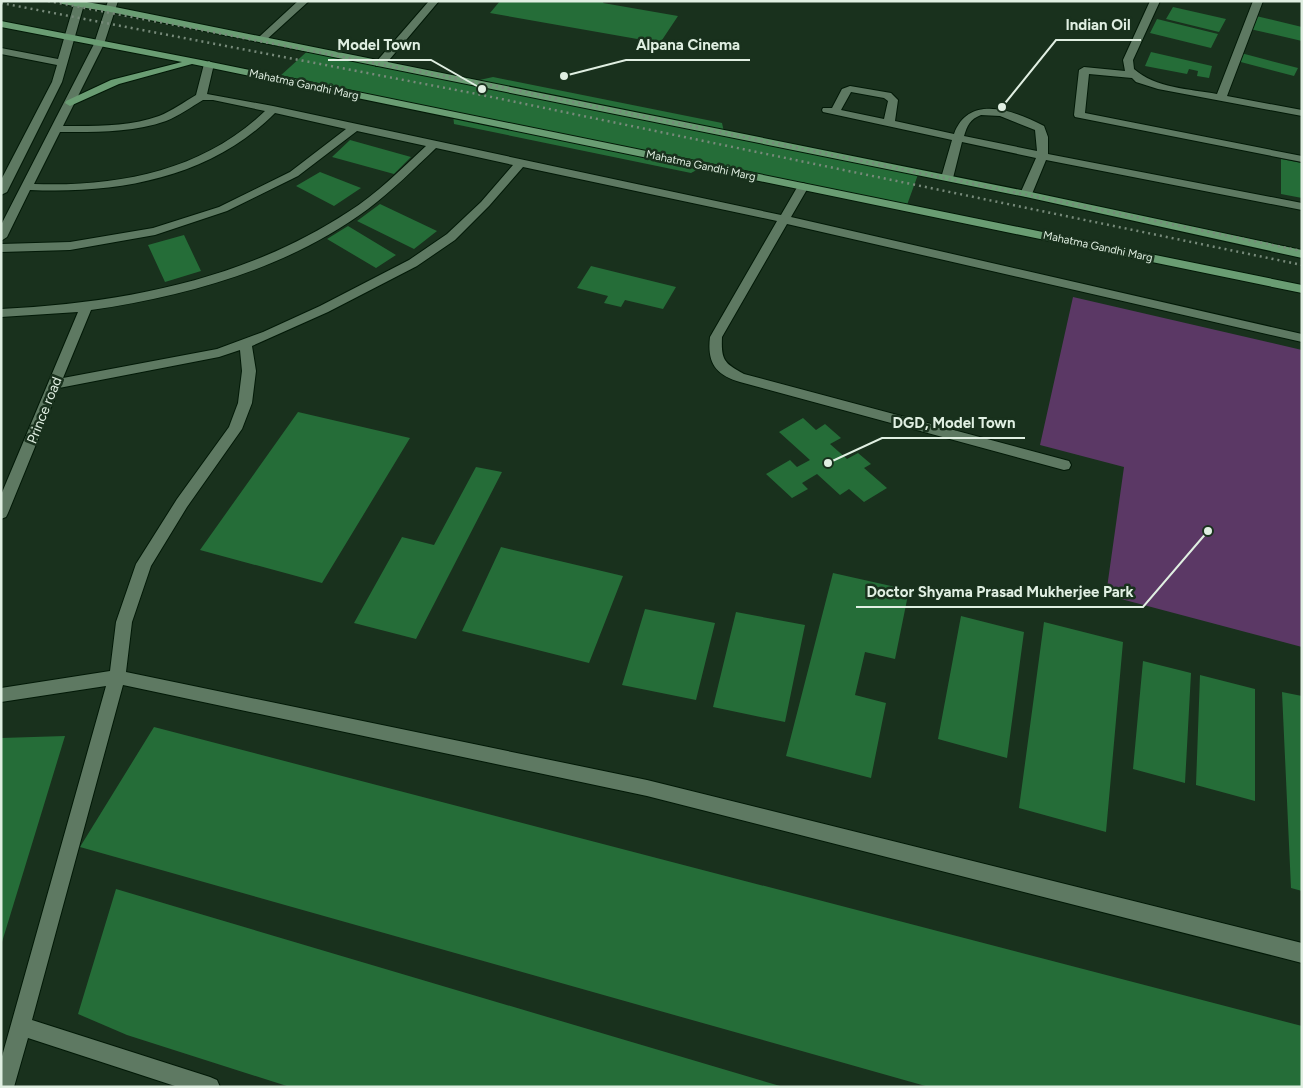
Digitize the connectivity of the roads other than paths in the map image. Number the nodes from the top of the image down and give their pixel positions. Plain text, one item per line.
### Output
1 (62, 1) edge
2 (304, 1) edge
3 (434, 1) edge
4 (1155, 1) edge
5 (1258, 1) edge
6 (80, 3) edge
7 (111, 5) edge
8 (1, 24) edge
9 (70, 38) junction
10 (262, 39) junction
11 (99, 44) junction
12 (1, 51) edge
13 (63, 63) junction
14 (205, 64) junction
15 (380, 64) junction
16 (1134, 75) junction
17 (201, 97) junction
18 (1221, 98) junction
19 (70, 103) junction
20 (273, 110) junction
21 (1302, 113) edge
22 (889, 123) junction
23 (354, 128) junction
24 (57, 129) junction
25 (959, 138) junction
26 (432, 145) junction
27 (1043, 156) junction
28 (1302, 159) edge
29 (520, 163) junction
30 (7, 170) edge
31 (947, 178) junction
32 (803, 186) junction
33 (28, 187) junction
34 (1, 192) edge
35 (1026, 194) junction
36 (1302, 207) edge
37 (783, 219) junction
38 (1, 237) edge
39 (1, 248) edge
40 (1302, 254) edge
41 (1302, 289) edge
42 (86, 307) junction
43 (1, 313) edge
44 (1302, 338) edge
45 (245, 343) junction
46 (55, 384) junction
47 (1064, 465) dead end
48 (1, 513) edge
49 (117, 677) junction
50 (1, 695) edge
51 (1302, 953) edge
52 (21, 1026) junction
53 (4, 1087) edge
54 (210, 1087) edge

1 - 6 main road
2 - 10 street
3 - 15 street
4 - 16 street
5 - 18 street
6 - 7 main road
6 - 9 street
7 - 10 main road
7 - 11 street
8 - 9 main road
9 - 11 main road, Mahatma Gandhi Marg
9 - 13 street
10 - 15 main road
11 - 14 main road, Mahatma Gandhi Marg
11 - 19 street
12 - 13 street
13 - 30 street
14 - 17 street
14 - 19 main road
14 - 32 main road, Mahatma Gandhi Marg
15 - 31 main road
16 - 18 street
16 - 28 street
17 - 20 street
17 - 24 street
18 - 21 street
19 - 24 street
20 - 23 street
20 - 33 street
22 - 22 street
22 - 25 street
23 - 26 street
23 - 39 street
24 - 33 street
25 - 27 street
25 - 27 street
25 - 31 street
26 - 29 street
26 - 42 street
27 - 35 street
27 - 36 street
29 - 37 street
29 - 45 street
30 - 34 street
31 - 35 main road
32 - 37 street
32 - 41 main road, Mahatma Gandhi Marg
33 - 38 street
35 - 40 main road
37 - 44 street
37 - 47 street
42 - 43 street
42 - 46 street, Prince road
45 - 46 street
45 - 49 street
46 - 48 street, Prince road
49 - 50 street
49 - 51 street
49 - 52 street
52 - 53 street
52 - 54 street

